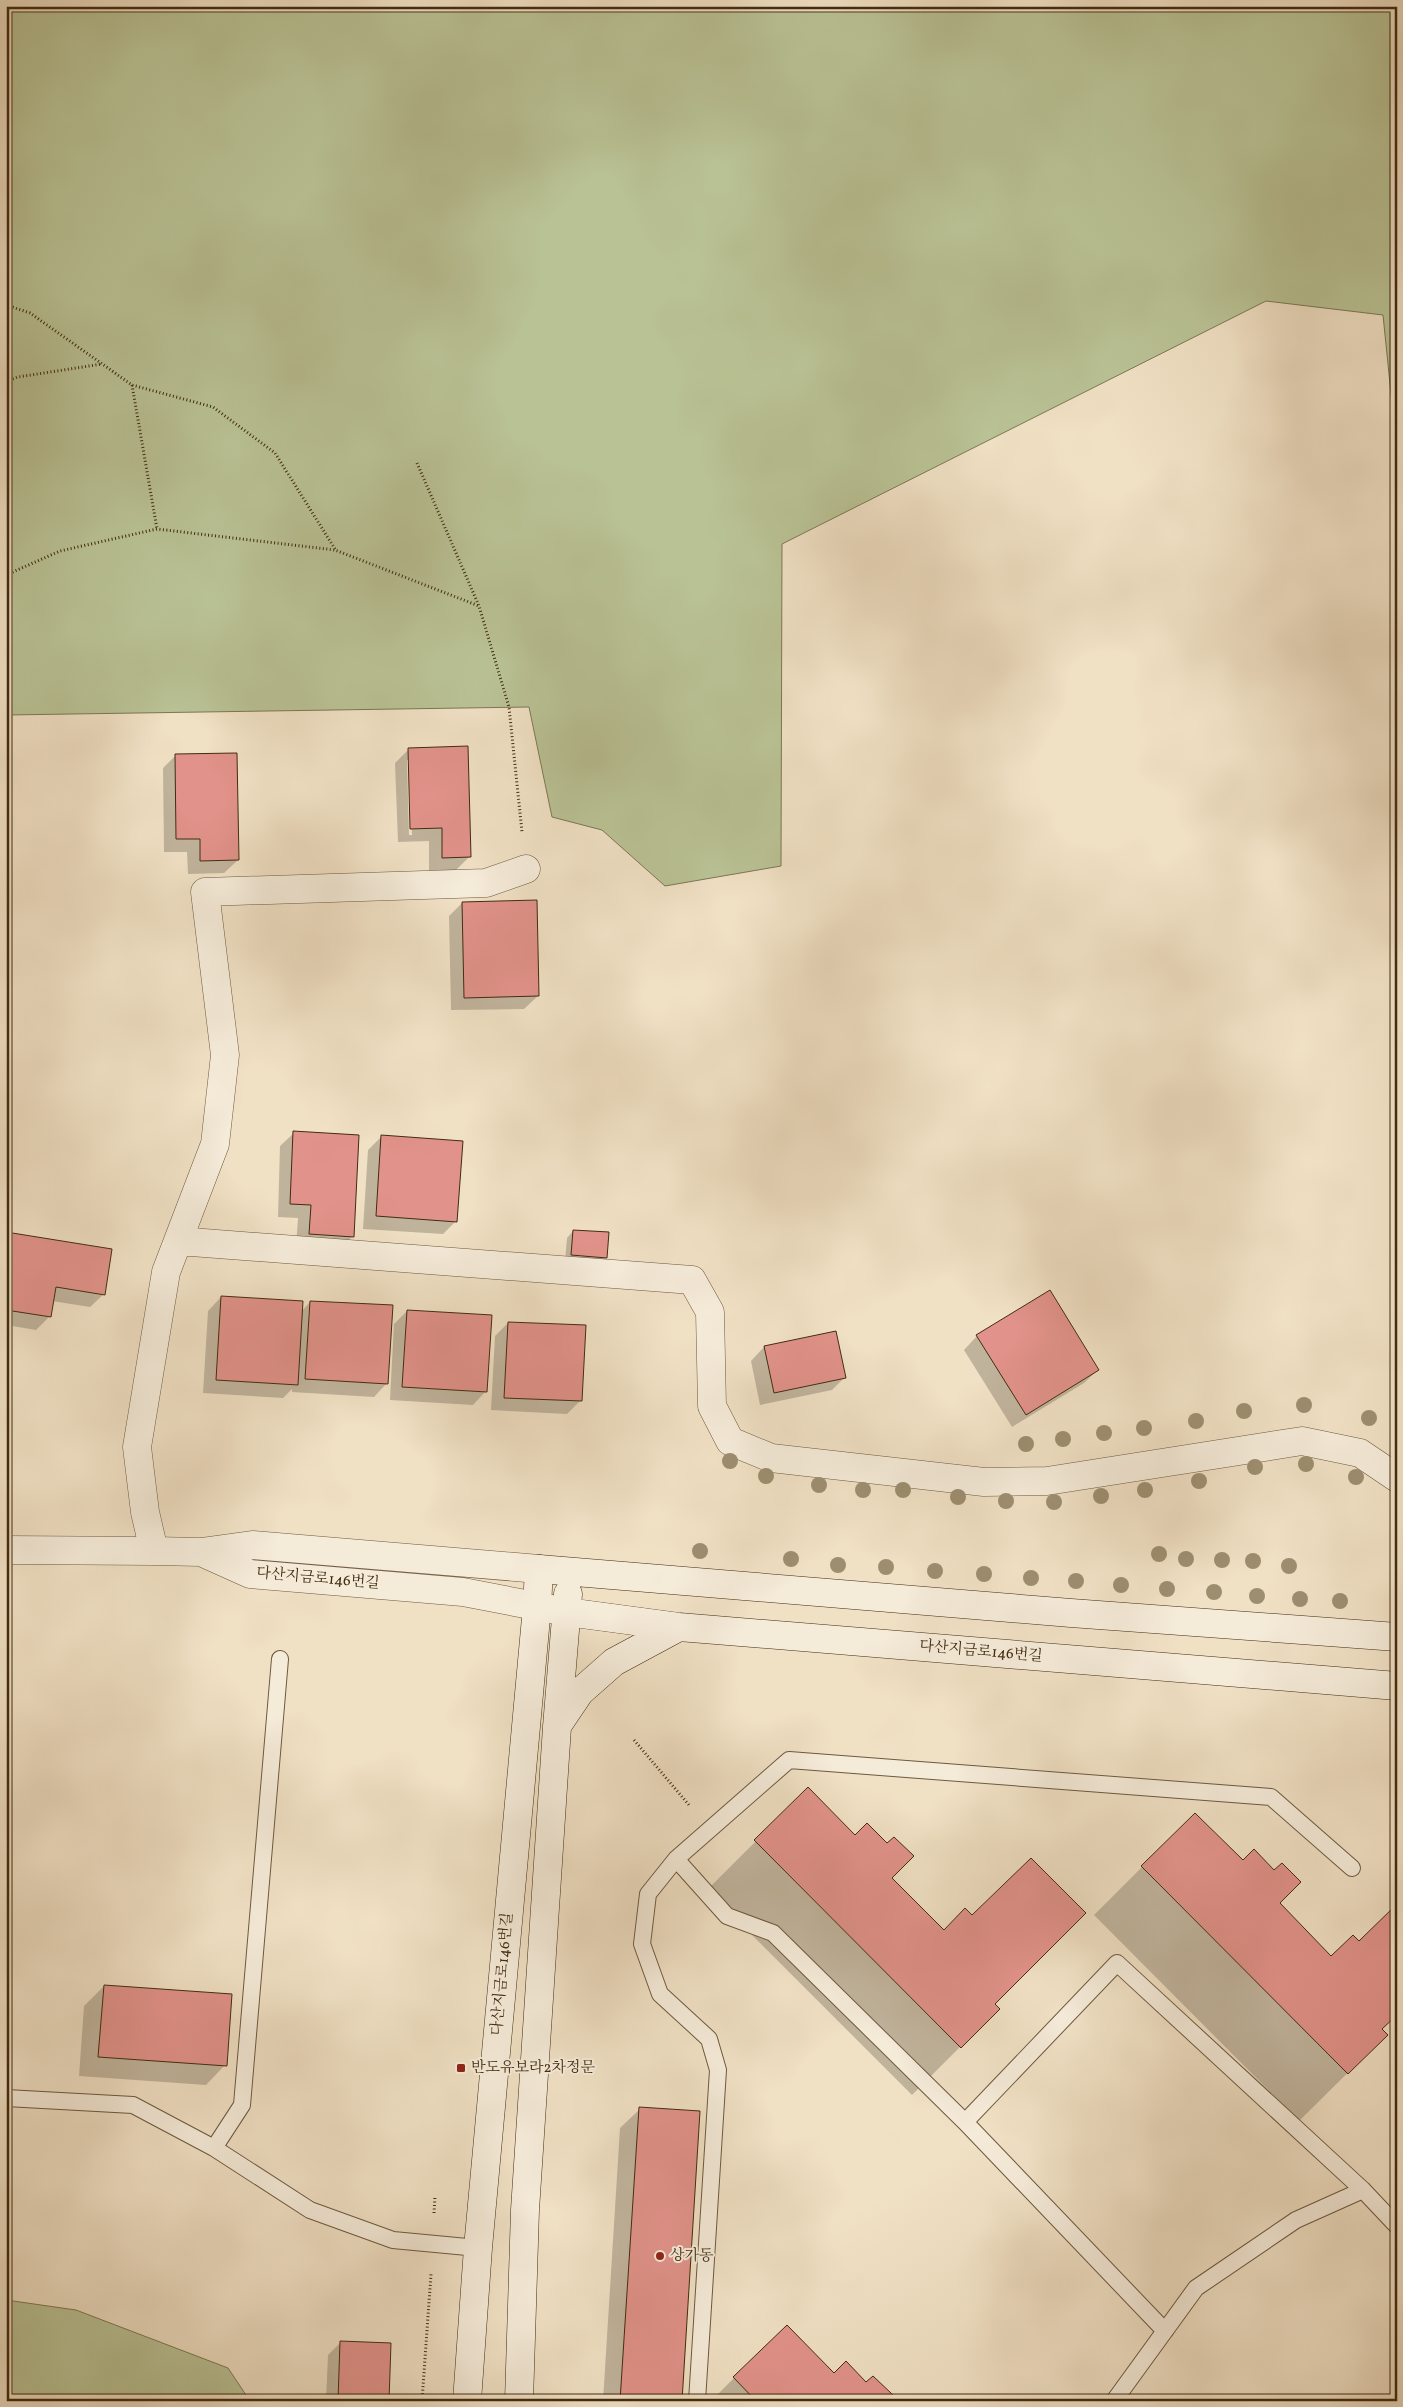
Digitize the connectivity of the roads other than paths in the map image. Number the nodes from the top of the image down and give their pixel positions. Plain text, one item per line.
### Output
1 (526, 869) road end
2 (178, 1241) junction
3 (1397, 1478) edge
4 (6, 1550) edge
5 (154, 1551) junction
6 (201, 1552) junction
7 (539, 1569) junction
8 (570, 1572) junction
9 (537, 1607) junction
10 (567, 1612) junction
11 (679, 1627) junction
12 (1397, 1637) edge
13 (280, 1659) dead end
14 (1397, 1686) edge
15 (557, 1727) junction
16 (676, 1859) junction
17 (1352, 1868) dead end
18 (6, 2098) edge
19 (965, 2122) junction
20 (214, 2148) junction
21 (1363, 2190) junction
22 (1397, 2226) edge
23 (478, 2248) junction
24 (1165, 2330) junction
25 (467, 2401) edge
26 (519, 2401) edge
27 (697, 2401) edge
28 (1114, 2401) edge

1 - 2 street
2 - 3 street
2 - 5 street
4 - 5 street
5 - 6 street
6 - 7 street, 다산지금로146번길
6 - 9 street, 다산지금로146번길
7 - 8 street, 다산지금로146번길
7 - 9 street, 다산지금로146번길
8 - 10 street
8 - 12 street, 다산지금로146번길
9 - 10 street, 다산지금로146번길
9 - 23 street, 다산지금로146번길
10 - 11 street, 다산지금로146번길
10 - 15 street
11 - 14 street, 다산지금로146번길
11 - 15 street
13 - 20 lane
15 - 26 street
16 - 17 lane
16 - 19 lane
16 - 27 lane
18 - 20 lane
19 - 21 lane
19 - 24 lane
20 - 23 lane
21 - 22 lane
21 - 24 lane
23 - 25 street, 다산지금로146번길
24 - 28 lane

